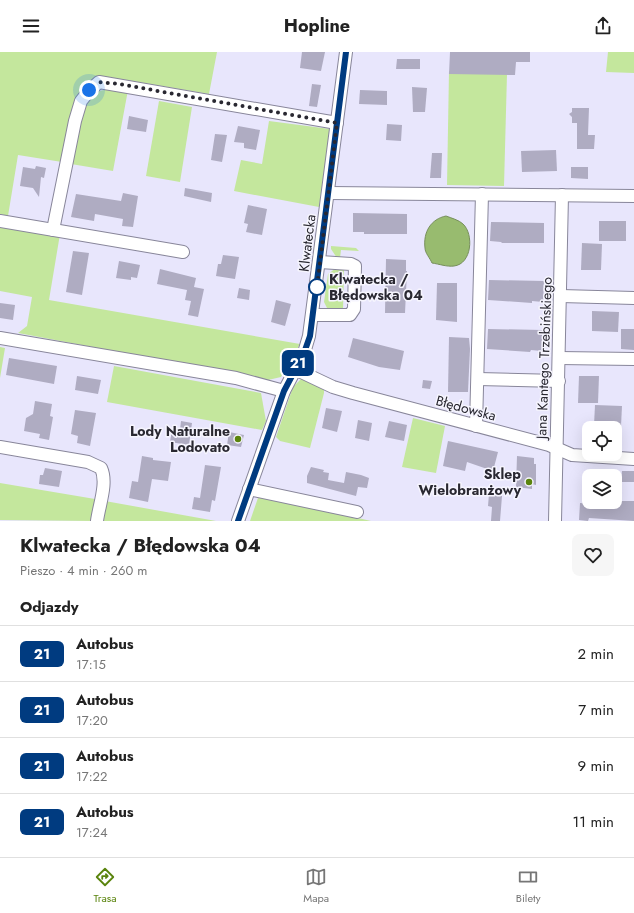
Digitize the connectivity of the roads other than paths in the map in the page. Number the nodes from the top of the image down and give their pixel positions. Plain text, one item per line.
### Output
1 (346, 52) edge
2 (337, 123) junction
3 (329, 193) junction
4 (482, 194) junction
5 (562, 195) junction
6 (634, 196) edge
7 (0, 221) edge
8 (52, 230) junction
9 (183, 252) dead end
10 (320, 262) junction
11 (561, 296) junction
12 (634, 298) edge
13 (312, 315) junction
14 (0, 338) edge
15 (559, 358) junction
16 (634, 359) edge
17 (295, 369) junction
18 (478, 379) junction
19 (559, 381) junction
20 (284, 391) junction
21 (476, 426) junction
22 (0, 447) edge
23 (556, 448) junction
24 (634, 459) edge
25 (249, 489) junction
26 (358, 512) dead end
27 (96, 521) edge
28 (238, 521) edge
29 (555, 521) edge

1 - 2 street, Klwatecka
2 - 3 street, Klwatecka
2 - 8 street
3 - 4 street
3 - 10 street, Klwatecka
4 - 5 street
4 - 18 street
5 - 6 street
5 - 11 street, Jana Kantego Trzebińskiego
7 - 8 street
8 - 9 street
10 - 13 street, Klwatecka
10 - 13 street
11 - 12 street
11 - 15 street, Jana Kantego Trzebińskiego
13 - 17 street, Klwatecka
14 - 20 street
15 - 16 street
15 - 19 street, Jana Kantego Trzebińskiego
17 - 20 street, Klwatecka
17 - 21 street, Błędowska
18 - 19 street
18 - 21 street
19 - 23 street, Jana Kantego Trzebińskiego
20 - 25 street, Klwatecka
21 - 23 street, Błędowska
22 - 27 street
23 - 24 street, Błędowska
23 - 29 street, Jana Kantego Trzebińskiego
25 - 26 street
25 - 28 street, Klwatecka

